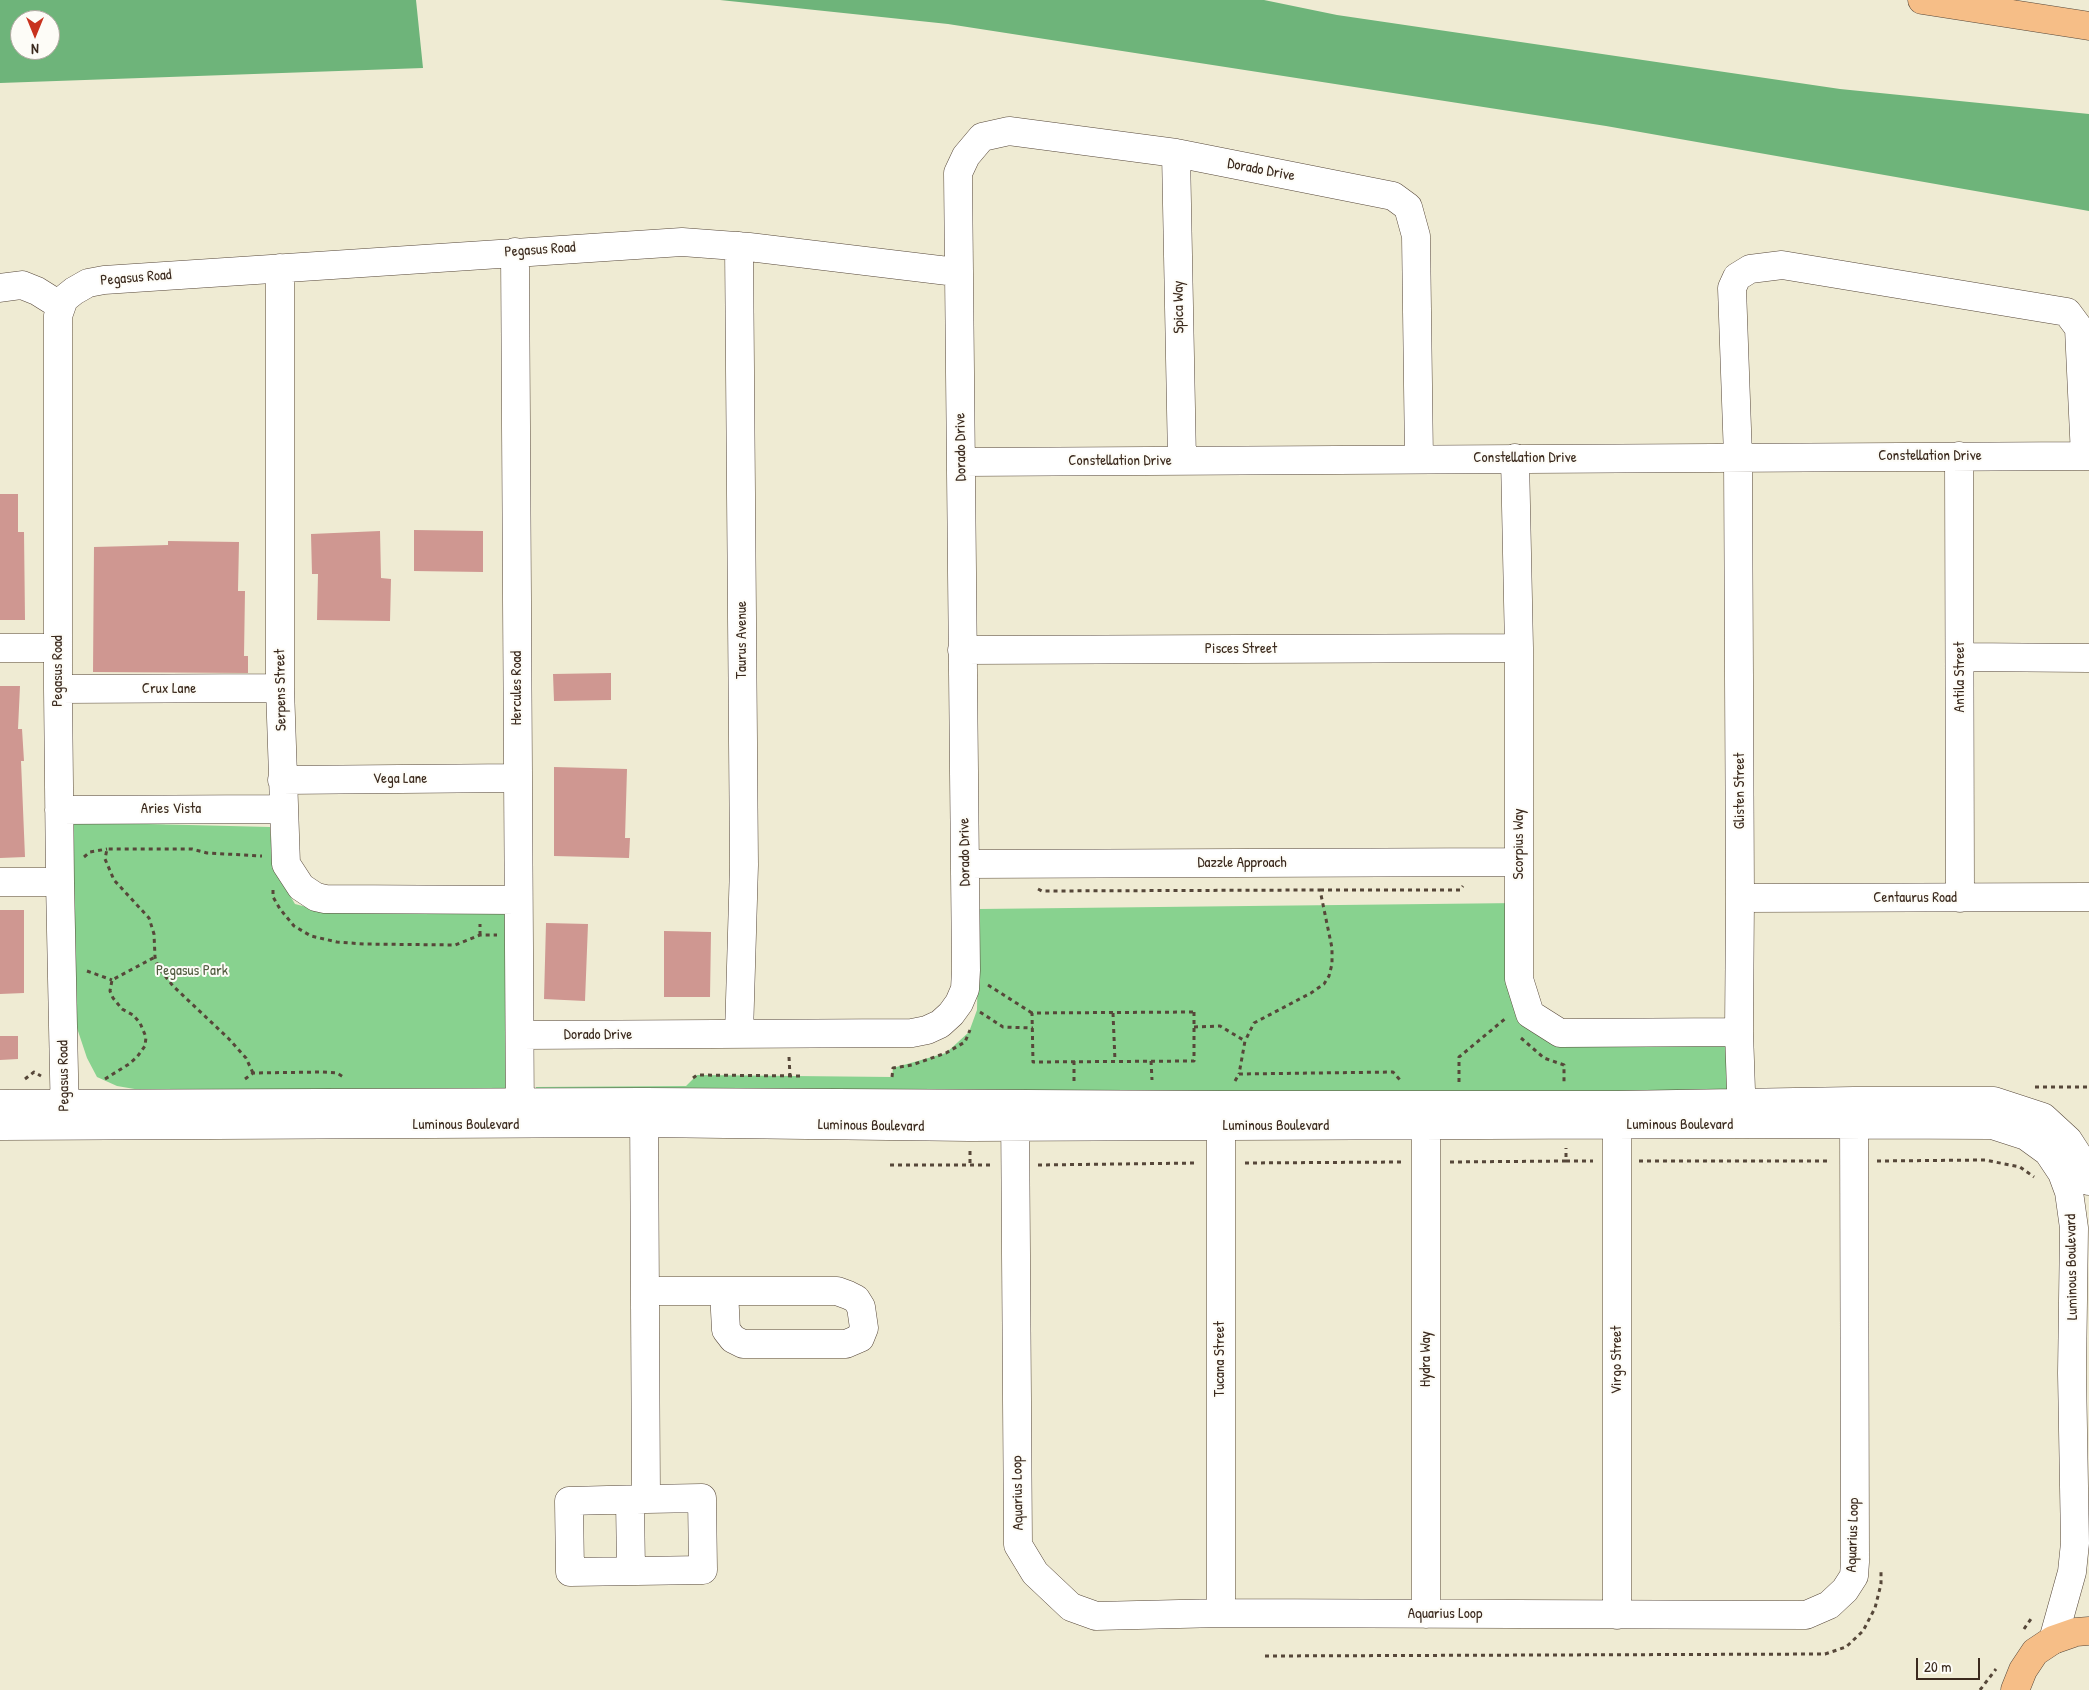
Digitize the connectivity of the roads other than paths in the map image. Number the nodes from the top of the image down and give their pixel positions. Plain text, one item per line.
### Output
1 (1922, 0) edge
2 (2089, 26) edge
3 (1176, 154) junction
4 (739, 246) junction
5 (515, 252) junction
6 (280, 268) junction
7 (948, 271) dead end
8 (0, 288) edge
9 (61, 306) junction
10 (1959, 456) junction
11 (2087, 456) edge
12 (1738, 457) junction
13 (1515, 458) junction
14 (1419, 459) junction
15 (1182, 460) junction
16 (962, 462) junction
17 (0, 648) edge
18 (58, 648) junction
19 (1519, 648) junction
20 (962, 650) junction
21 (1960, 657) junction
22 (2089, 658) edge
23 (280, 688) junction
24 (58, 689) junction
25 (518, 778) junction
26 (282, 780) junction
27 (283, 809) junction
28 (59, 810) junction
29 (1519, 862) junction
30 (965, 864) junction
31 (0, 882) edge
32 (60, 882) junction
33 (2089, 897) edge
34 (1740, 898) junction
35 (1960, 898) junction
36 (518, 900) junction
37 (1739, 1032) junction
38 (739, 1034) junction
39 (520, 1035) junction
40 (0, 1104) edge
41 (644, 1112) junction
42 (520, 1113) junction
43 (1741, 1113) junction
44 (65, 1115) junction
45 (1014, 1115) junction
46 (1220, 1115) junction
47 (1617, 1115) junction
48 (1426, 1116) junction
49 (1862, 1117) junction
50 (0, 1126) edge
51 (2089, 1181) edge
52 (645, 1291) junction
53 (724, 1291) junction
54 (2081, 1373) edge
55 (638, 1500) junction
56 (631, 1571) junction
57 (1221, 1614) junction
58 (1426, 1614) junction
59 (1616, 1614) junction
60 (2089, 1631) edge
61 (2053, 1640) junction
62 (2013, 1674) edge
63 (2003, 1690) edge

1 - 2 main road
3 - 14 street, Dorado Drive
3 - 15 street, Spica Way
3 - 16 street, Dorado Drive
4 - 5 street, Pegasus Road
4 - 7 street, Pegasus Road
4 - 38 street, Taurus Avenue
5 - 6 street, Pegasus Road
5 - 25 street, Hercules Road
6 - 9 street, Pegasus Road
6 - 23 street, Serpens Street
8 - 9 street
9 - 18 street, Pegasus Road
10 - 11 street, Constellation Drive
10 - 12 street, Constellation Drive
10 - 21 street, Antila Street
11 - 12 street, Glisten Street
12 - 13 street, Constellation Drive
12 - 34 street, Glisten Street
13 - 14 street, Constellation Drive
13 - 19 street, Scorpius Way
14 - 15 street, Constellation Drive
15 - 16 street, Constellation Drive
16 - 20 street, Dorado Drive
17 - 18 street
18 - 24 street, Pegasus Road
19 - 20 street, Pisces Street
19 - 29 street, Scorpius Way
20 - 30 street, Dorado Drive
21 - 22 street
21 - 35 street, Antila Street
23 - 24 street, Crux Lane
23 - 26 street, Serpens Street
24 - 28 street, Pegasus Road
25 - 26 street, Vega Lane
25 - 36 street, Hercules Road
26 - 27 street, Serpens Street
27 - 28 street, Aries Vista
27 - 36 street, Serpens Street
28 - 32 street, Pegasus Road
29 - 30 street, Dazzle Approach
29 - 37 street, Scorpius Way
30 - 38 street, Dorado Drive
31 - 32 street
32 - 44 street, Pegasus Road
33 - 35 street, Centaurus Road
34 - 35 street, Centaurus Road
34 - 37 street, Glisten Street
36 - 39 street, Hercules Road
37 - 43 street, Glisten Street
38 - 39 street, Dorado Drive
39 - 42 street, Hercules Road
40 - 44 street, Luminous Boulevard
41 - 42 street, Luminous Boulevard
41 - 45 street, Luminous Boulevard
41 - 52 street
42 - 44 street, Luminous Boulevard
43 - 47 street, Luminous Boulevard
43 - 49 street, Luminous Boulevard
44 - 50 street, Luminous Boulevard
45 - 46 street, Luminous Boulevard
45 - 57 street, Aquarius Loop
46 - 48 street, Luminous Boulevard
46 - 57 street, Tucana Street
47 - 48 street, Luminous Boulevard
47 - 59 street, Virgo Street
48 - 58 street, Hydra Way
49 - 51 street, Luminous Boulevard
49 - 54 street, Luminous Boulevard
49 - 59 street, Aquarius Loop
52 - 53 street
52 - 55 street
53 - 53 street
54 - 61 street, Luminous Boulevard
55 - 56 street
55 - 56 street
55 - 56 street
57 - 58 street, Aquarius Loop
58 - 59 street, Aquarius Loop
60 - 61 main road
61 - 62 main road
62 - 63 main road

